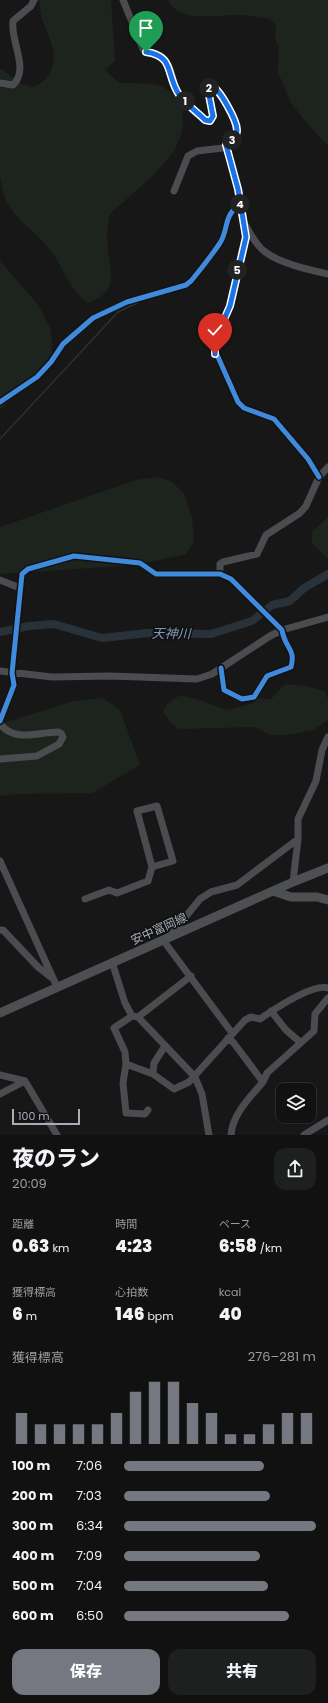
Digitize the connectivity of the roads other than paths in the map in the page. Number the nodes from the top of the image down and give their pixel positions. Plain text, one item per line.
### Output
1 (34, 0) edge
2 (123, 0) edge
3 (0, 83) edge
4 (226, 145) junction
5 (174, 191) dead end
6 (240, 204) junction
7 (245, 224) junction
8 (328, 274) edge
9 (0, 402) edge
10 (328, 467) edge
11 (319, 477) junction
12 (220, 574) junction
13 (0, 580) edge
14 (20, 588) junction
15 (328, 617) edge
16 (282, 630) junction
17 (221, 668) junction
18 (0, 671) edge
19 (12, 673) junction
20 (0, 721) edge
21 (0, 724) edge
22 (328, 737) edge
23 (0, 759) edge
24 (298, 839) junction
25 (0, 860) edge
26 (152, 867) junction
27 (328, 868) edge
28 (293, 882) junction
29 (273, 891) junction
30 (85, 899) dead end
31 (328, 900) edge
32 (0, 930) edge
33 (166, 939) junction
34 (112, 962) junction
35 (191, 976) junction
36 (55, 983) junction
37 (328, 988) edge
38 (328, 998) edge
39 (271, 1011) junction
40 (0, 1013) edge
41 (135, 1016) junction
42 (230, 1035) junction
43 (300, 1042) junction
44 (165, 1046) junction
45 (126, 1064) junction
46 (153, 1074) junction
47 (0, 1075) edge
48 (195, 1077) junction
49 (25, 1081) junction
50 (263, 1082) junction
51 (0, 1094) edge
52 (148, 1110) dead end
53 (328, 1120) edge
54 (57, 1135) edge
55 (209, 1135) edge
56 (232, 1135) edge
57 (304, 1135) edge

1 - 3 street
2 - 4 street
4 - 5 street
4 - 6 street
6 - 7 street
6 - 9 street
7 - 8 street
7 - 11 street
10 - 11 street
11 - 12 street
12 - 14 street
12 - 16 street
13 - 14 street
14 - 19 street
15 - 16 street
16 - 17 street
16 - 17 street
17 - 19 street
18 - 19 street
19 - 20 street
21 - 23 street
22 - 24 street
24 - 28 street
24 - 33 street
25 - 36 street
26 - 26 street
26 - 30 street
27 - 28 main road, 安中富岡線
28 - 29 main road, 安中富岡線
29 - 31 main road
29 - 33 main road, 安中富岡線
32 - 36 street
33 - 34 main road, 安中富岡線
33 - 35 street
34 - 36 main road, 安中富岡線
34 - 41 street
35 - 41 street
35 - 42 street
36 - 40 main road, 安中富岡線
37 - 39 street
38 - 43 street
39 - 42 street
39 - 43 street
41 - 44 street
41 - 45 street
42 - 48 street
42 - 50 street
43 - 50 street
44 - 46 street
44 - 48 street
45 - 46 street
45 - 52 street
46 - 48 street
47 - 49 street
48 - 55 street
49 - 51 street
49 - 54 street
50 - 56 street
53 - 57 street

